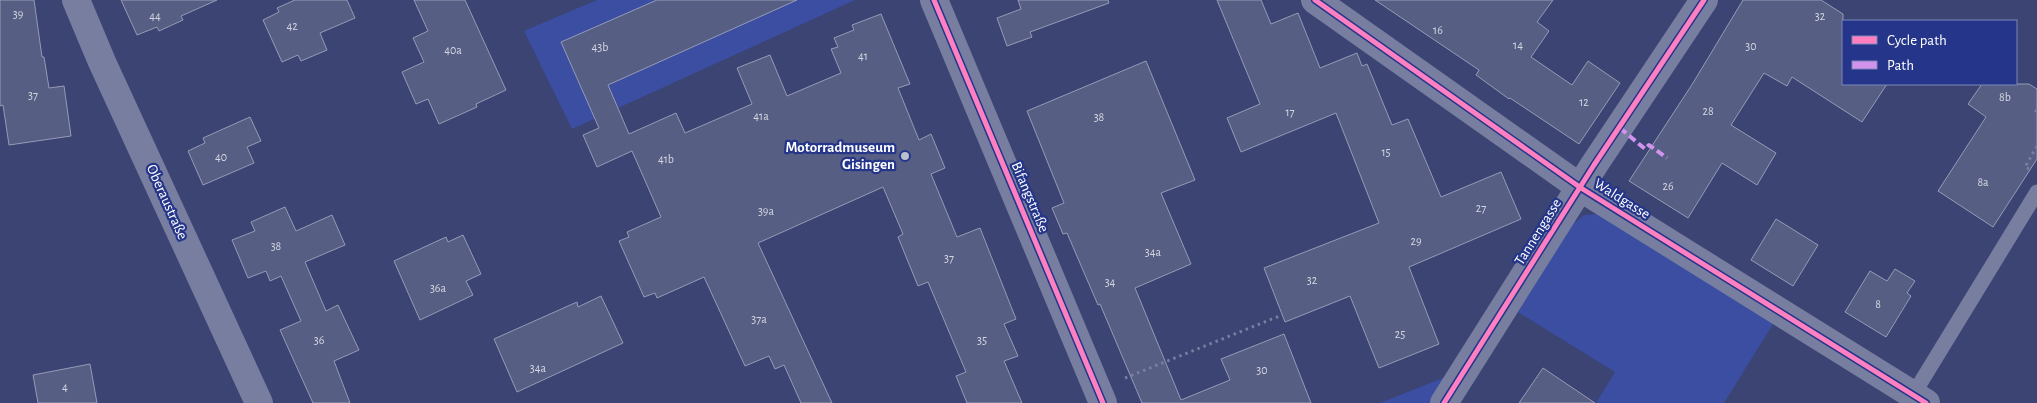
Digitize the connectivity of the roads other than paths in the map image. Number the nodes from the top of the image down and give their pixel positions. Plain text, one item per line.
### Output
1 (76, 0) edge
2 (934, 0) edge
3 (1315, 0) edge
4 (1704, 0) edge
5 (1581, 188) junction
6 (2037, 192) edge
7 (1919, 399) edge
8 (259, 403) edge
9 (1103, 403) edge
10 (1444, 403) edge

1 - 8 street, Oberaustraße
2 - 9 street, Bifangstraße
3 - 5 street, Waldgasse
4 - 5 street, Tannengasse
5 - 7 street, Waldgasse
5 - 10 street, Tannengasse
6 - 7 lane, Waldgasse

